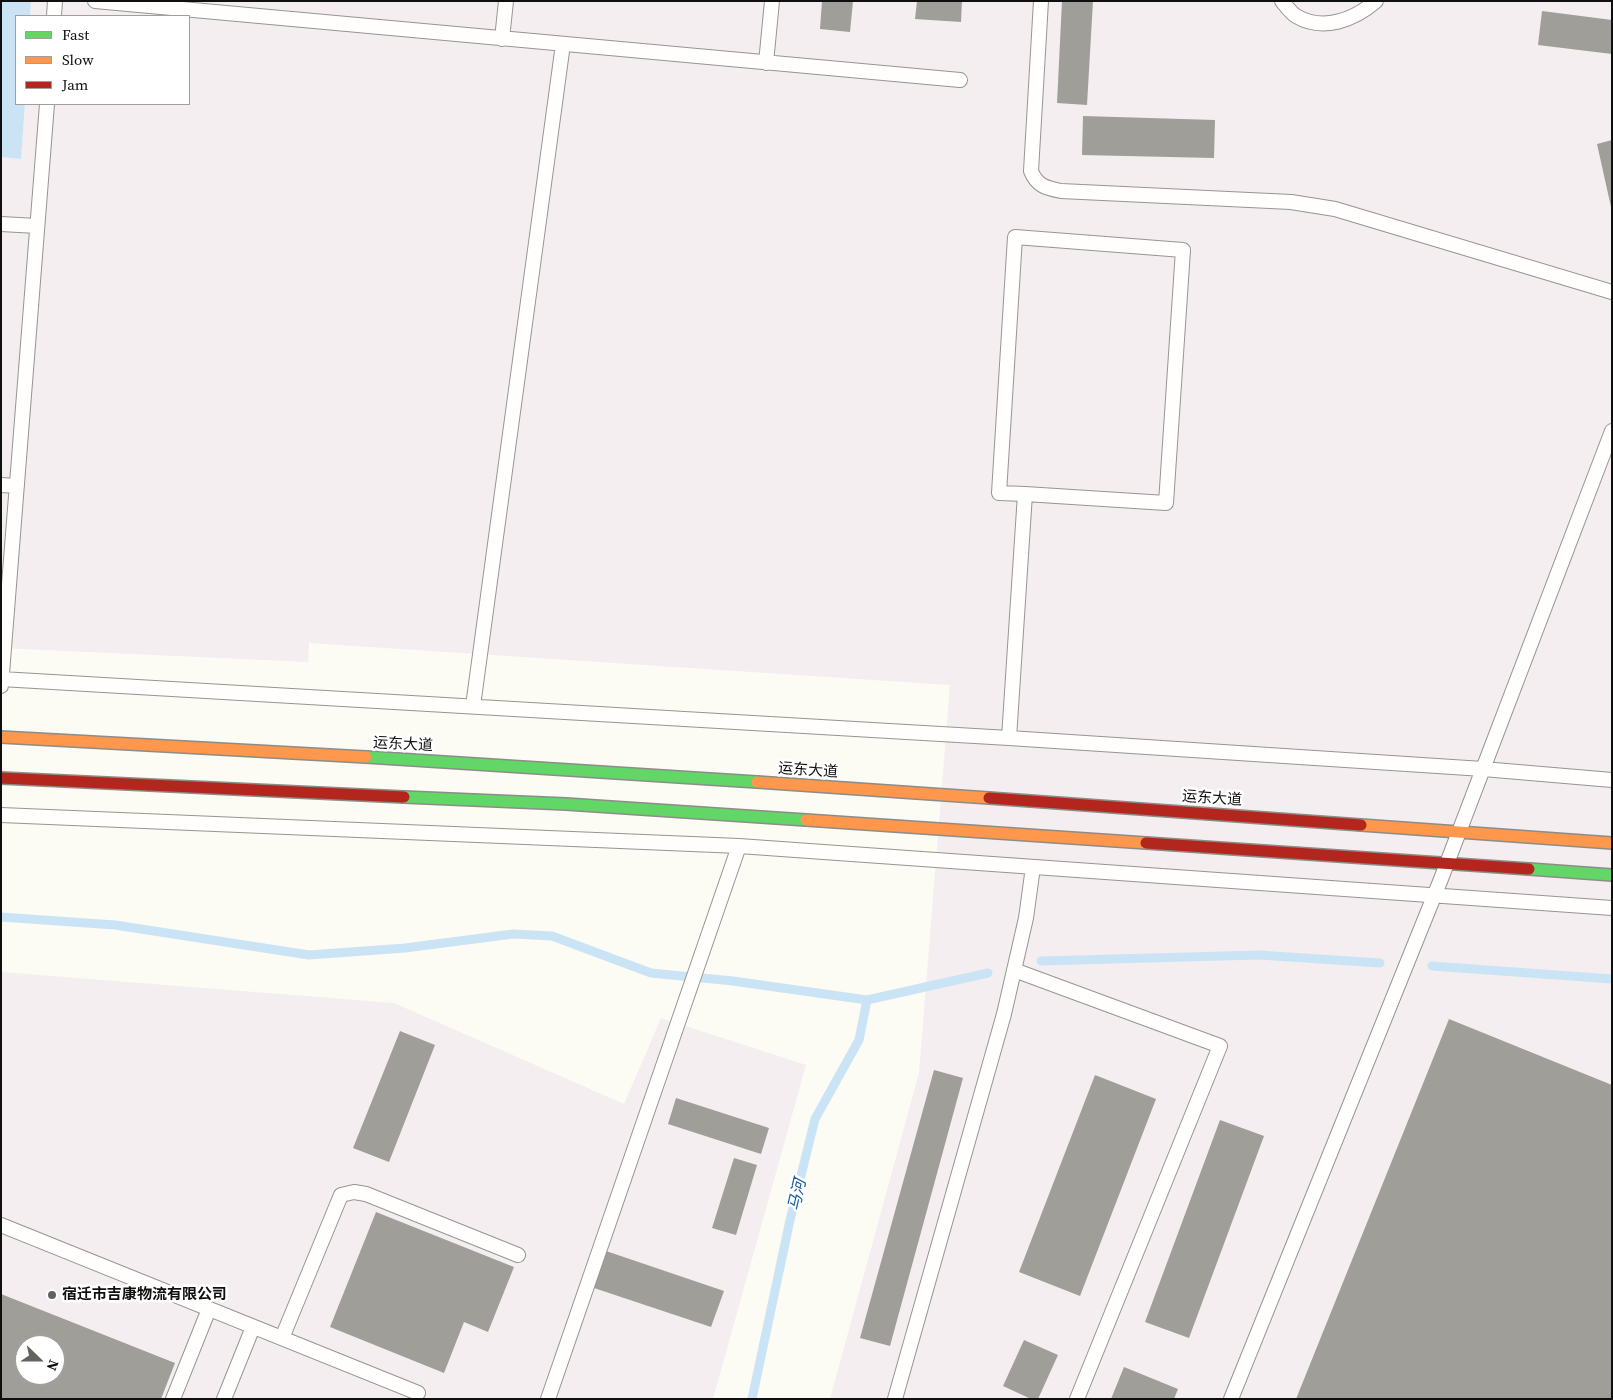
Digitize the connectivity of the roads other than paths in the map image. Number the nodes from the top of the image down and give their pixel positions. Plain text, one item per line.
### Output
1 (55, 1) edge
2 (95, 1) edge
3 (506, 1) edge
4 (772, 1) edge
5 (1041, 1) edge
6 (1282, 1) edge
7 (1376, 1) edge
8 (54, 15) edge
9 (502, 39) junction
10 (562, 44) junction
11 (766, 63) junction
12 (960, 80) dead end
13 (47, 105) edge
14 (1, 224) edge
15 (37, 226) junction
16 (1612, 292) edge
17 (1612, 431) edge
18 (1, 485) edge
19 (17, 486) junction
20 (1025, 494) junction
21 (2, 679) edge
22 (1, 686) edge
23 (473, 706) junction
24 (1, 737) edge
25 (1009, 738) junction
26 (1483, 769) junction
27 (1, 778) edge
28 (1612, 780) edge
29 (1, 815) edge
30 (1458, 833) junction
31 (1612, 843) edge
32 (739, 846) junction
33 (1447, 862) junction
34 (1033, 867) junction
35 (1612, 875) edge
36 (1434, 896) junction
37 (1612, 908) edge
38 (1014, 970) junction
39 (1, 1225) edge
40 (518, 1255) dead end
41 (209, 1309) junction
42 (253, 1327) junction
43 (282, 1338) junction
44 (418, 1393) dead end
45 (899, 1398) edge
46 (173, 1399) edge
47 (224, 1399) edge
48 (548, 1399) edge
49 (1077, 1399) edge
50 (1232, 1399) edge

1 - 8 lane
2 - 9 lane
3 - 9 lane
4 - 11 lane
5 - 16 lane
6 - 7 lane
9 - 10 lane
10 - 11 lane
10 - 23 lane
11 - 12 lane
13 - 15 lane
14 - 15 lane
15 - 19 lane
17 - 26 lane
18 - 19 lane
19 - 21 lane
20 - 20 lane
20 - 25 lane
21 - 22 lane
21 - 23 lane
23 - 25 lane
24 - 30 main road, 运东大道
25 - 26 lane
26 - 28 lane
26 - 30 lane
27 - 33 main road
29 - 32 lane
30 - 31 main road, 运东大道
30 - 33 lane
32 - 34 lane
32 - 48 lane
33 - 35 main road
33 - 36 lane
34 - 36 lane
34 - 38 lane
36 - 37 lane
36 - 50 lane
38 - 45 lane
38 - 49 lane
39 - 41 lane
40 - 43 lane
41 - 42 lane
41 - 46 lane
42 - 43 lane
42 - 47 lane
43 - 44 lane

